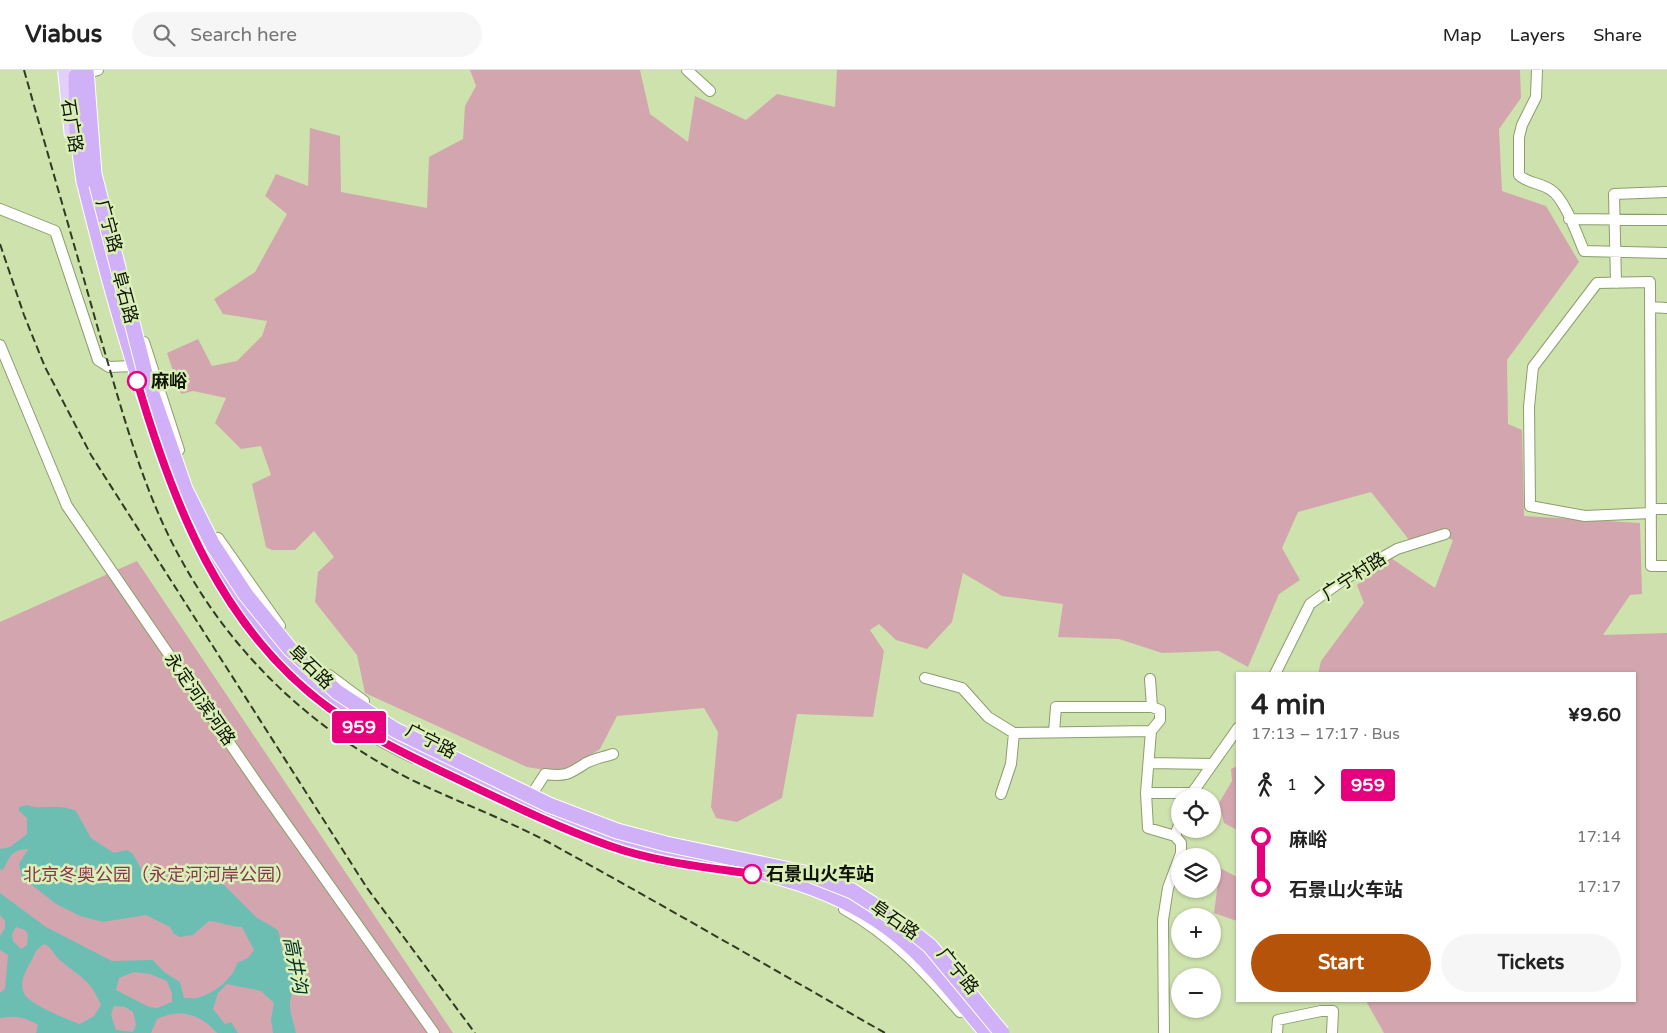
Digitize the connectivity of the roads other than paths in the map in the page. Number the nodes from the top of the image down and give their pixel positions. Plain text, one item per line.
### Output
1 (98, 70) edge
2 (687, 70) edge
3 (1537, 70) edge
4 (77, 72) edge
5 (710, 91) dead end
6 (1667, 192) edge
7 (0, 209) edge
8 (1569, 219) junction
9 (1614, 220) junction
10 (1667, 220) edge
11 (1615, 252) junction
12 (1667, 253) edge
13 (1616, 283) junction
14 (1650, 307) junction
15 (1667, 308) edge
16 (0, 345) edge
17 (133, 366) junction
18 (1667, 509) edge
19 (1651, 511) junction
20 (1445, 534) dead end
21 (1667, 566) edge
22 (1276, 672) edge
23 (925, 678) dead end
24 (1150, 679) dead end
25 (1152, 707) junction
26 (1151, 731) junction
27 (1236, 731) edge
28 (1054, 732) junction
29 (1014, 733) junction
30 (613, 754) dead end
31 (1149, 763) junction
32 (1212, 764) junction
33 (1195, 788) edge
34 (534, 791) junction
35 (1146, 793) junction
36 (1001, 794) dead end
37 (1171, 794) edge
38 (1171, 835) edge
39 (1177, 838) edge
40 (434, 1033) edge
41 (978, 1033) edge
42 (987, 1033) edge
43 (1002, 1033) edge
44 (1008, 1033) edge
45 (1164, 1033) edge
46 (1277, 1033) edge
47 (1332, 1033) edge

1 - 4 street
2 - 5 street
3 - 8 street
4 - 17 street, 广宁路
4 - 34 street, 广宁路
4 - 42 highway, 阜石路, bridge
4 - 43 highway, 阜石路, bridge
6 - 9 street
7 - 17 street
8 - 9 street
8 - 11 street
9 - 10 street
9 - 11 street
11 - 12 street
11 - 13 street
13 - 14 street
13 - 19 street
14 - 15 street
14 - 19 street
16 - 40 street, 永定河滨河路
17 - 41 street, 广宁路
18 - 19 street
19 - 21 street
20 - 22 street, 广宁村路
23 - 29 street
24 - 25 street
25 - 26 street
25 - 28 street
26 - 28 street
26 - 31 street
27 - 32 street
28 - 29 street
29 - 36 street
30 - 34 street
31 - 32 street
31 - 35 street
32 - 33 street
34 - 44 street, 广宁路
35 - 37 street
35 - 38 street
39 - 45 street
46 - 47 street

